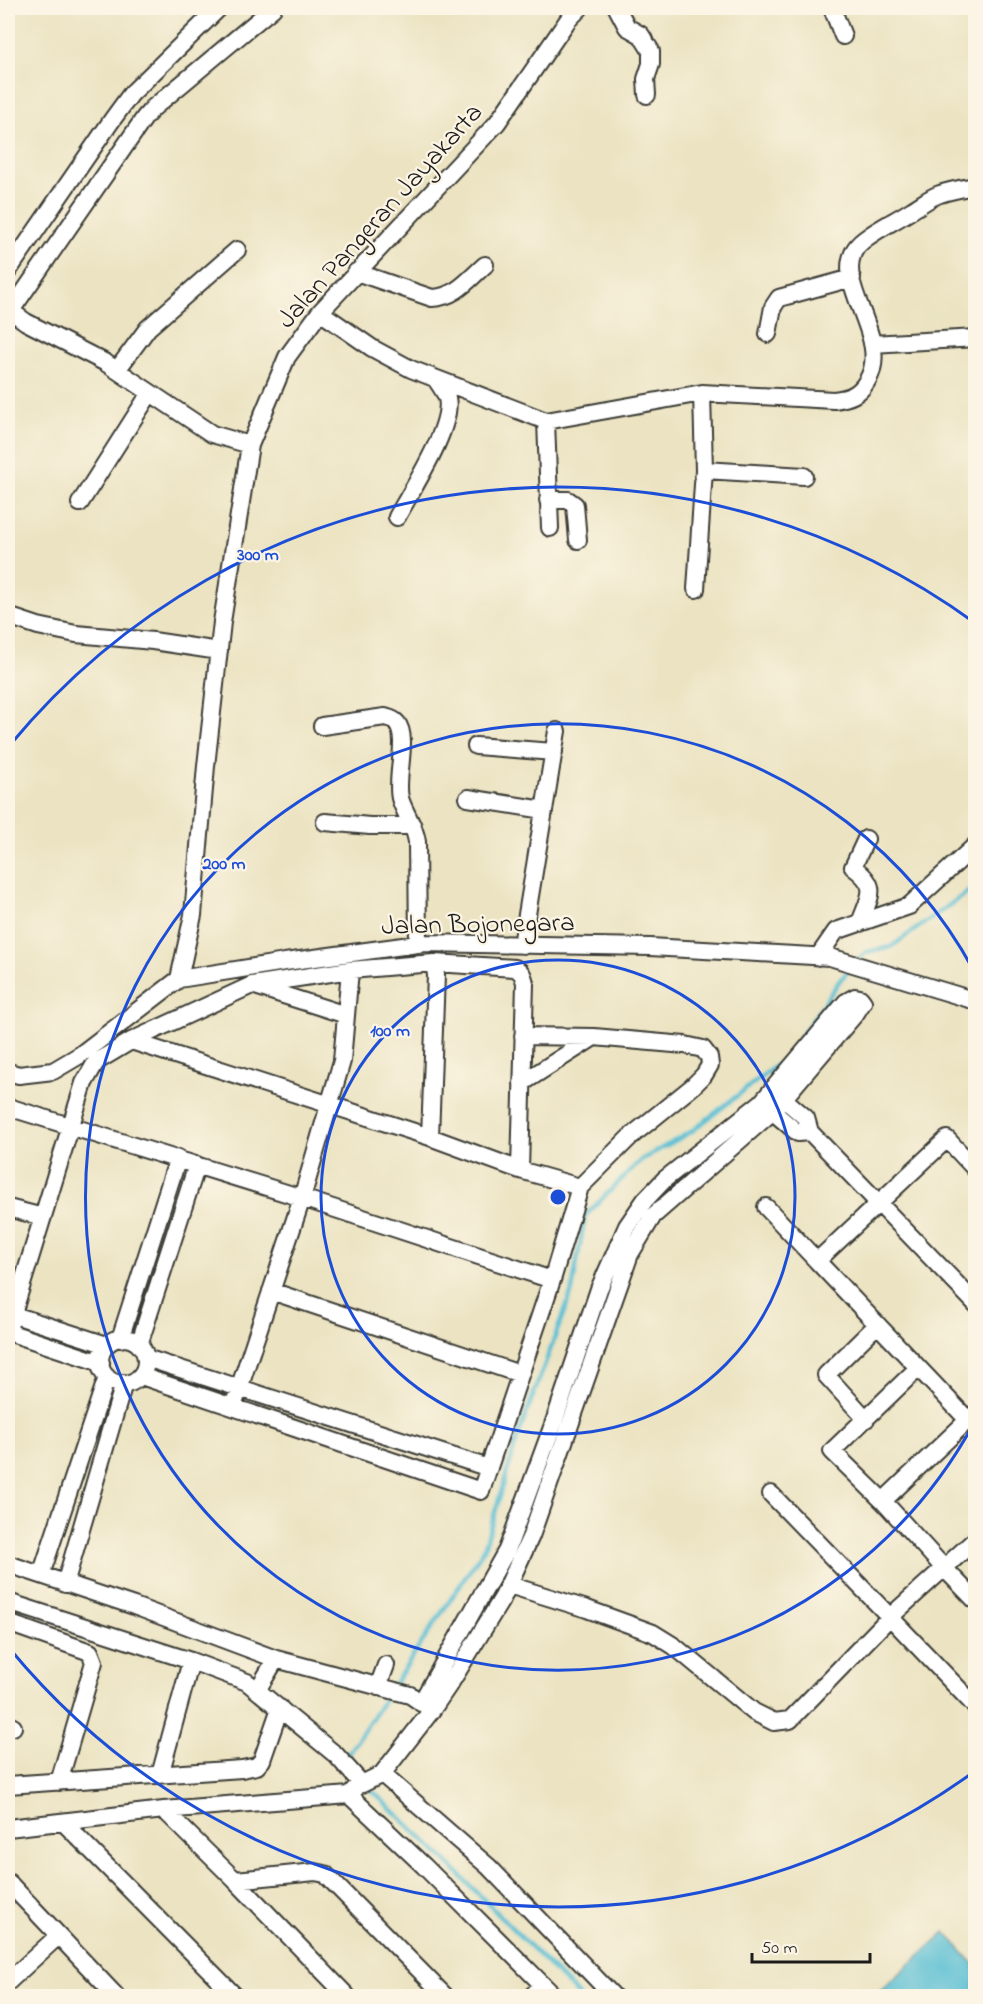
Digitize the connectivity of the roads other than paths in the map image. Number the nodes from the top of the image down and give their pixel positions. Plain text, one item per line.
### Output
1 (219, 8) edge
2 (273, 8) edge
3 (580, 8) edge
4 (617, 8) edge
5 (832, 8) edge
6 (843, 36) dead end
7 (647, 95) dead end
8 (975, 186) edge
9 (237, 250) dead end
10 (485, 265) dead end
11 (8, 272) edge
12 (356, 272) junction
13 (852, 278) junction
14 (8, 312) edge
15 (320, 312) junction
16 (768, 334) dead end
17 (975, 338) edge
18 (872, 344) junction
19 (117, 370) junction
20 (435, 378) junction
21 (150, 393) junction
22 (702, 393) junction
23 (546, 421) junction
24 (250, 445) junction
25 (704, 470) junction
26 (804, 476) dead end
27 (548, 500) junction
28 (80, 503) dead end
29 (397, 517) dead end
30 (550, 528) dead end
31 (579, 540) dead end
32 (696, 589) dead end
33 (8, 616) edge
34 (219, 651) junction
35 (322, 726) dead end
36 (557, 731) dead end
37 (476, 746) dead end
38 (554, 752) junction
39 (468, 798) dead end
40 (544, 810) junction
41 (325, 822) dead end
42 (413, 826) junction
43 (866, 839) dead end
44 (975, 844) edge
45 (860, 923) junction
46 (418, 944) junction
47 (522, 945) junction
48 (824, 957) junction
49 (434, 963) junction
50 (350, 970) junction
51 (179, 979) junction
52 (252, 985) junction
53 (975, 1001) edge
54 (346, 1015) junction
55 (523, 1036) junction
56 (594, 1037) junction
57 (131, 1041) junction
58 (8, 1072) edge
59 (522, 1083) junction
60 (773, 1101) junction
61 (330, 1104) junction
62 (8, 1107) edge
63 (70, 1127) junction
64 (430, 1137) junction
65 (178, 1158) junction
66 (197, 1165) junction
67 (520, 1170) junction
68 (975, 1170) edge
69 (580, 1187) junction
70 (302, 1198) junction
71 (878, 1202) junction
72 (766, 1207) dead end
73 (8, 1208) edge
74 (43, 1217) junction
75 (634, 1231) junction
76 (817, 1262) junction
77 (552, 1280) junction
78 (271, 1291) junction
79 (975, 1304) edge
80 (9, 1322) edge
81 (877, 1325) junction
82 (114, 1342) junction
83 (142, 1351) junction
84 (918, 1368) junction
85 (104, 1370) junction
86 (520, 1374) junction
87 (141, 1376) junction
88 (124, 1383) junction
89 (239, 1388) junction
90 (233, 1407) junction
91 (972, 1417) edge
92 (866, 1419) junction
93 (489, 1468) junction
94 (771, 1494) dead end
95 (883, 1501) junction
96 (975, 1539) edge
97 (8, 1564) edge
98 (944, 1568) junction
99 (41, 1575) junction
100 (65, 1584) junction
101 (487, 1588) junction
102 (506, 1591) junction
103 (975, 1601) edge
104 (8, 1602) edge
105 (890, 1617) junction
106 (8, 1623) edge
107 (276, 1659) junction
108 (191, 1661) junction
109 (386, 1665) dead end
110 (383, 1688) junction
111 (258, 1689) junction
112 (421, 1703) junction
113 (975, 1707) edge
114 (280, 1708) junction
115 (160, 1775) junction
116 (367, 1779) junction
117 (59, 1782) junction
118 (8, 1785) edge
119 (349, 1795) junction
120 (164, 1810) junction
121 (63, 1822) junction
122 (8, 1828) edge
123 (235, 1880) junction
124 (8, 1882) edge
125 (58, 1936) junction
126 (8, 1982) edge
127 (8, 1993) edge
128 (543, 1993) edge
129 (11, 1996) edge
130 (116, 1996) edge
131 (235, 1996) edge
132 (346, 1996) edge
133 (445, 1996) edge
134 (613, 1996) edge

1 - 11 street
2 - 14 street
3 - 12 street, Jalan Pangeran Jayakarta
4 - 7 street
5 - 6 street
8 - 13 street
9 - 19 street
10 - 12 street
12 - 15 street, Jalan Pangeran Jayakarta
13 - 16 street
13 - 18 street
14 - 19 street
15 - 20 street
15 - 24 street, Jalan Pangeran Jayakarta
17 - 18 street
18 - 22 street
19 - 21 street
20 - 23 street
20 - 29 street
21 - 24 street
21 - 28 street
22 - 23 street
22 - 25 street
23 - 27 street
24 - 34 street, Jalan Pangeran Jayakarta
25 - 26 street
25 - 32 street
27 - 30 street
27 - 31 street
33 - 34 street
34 - 51 street, Jalan Pangeran Jayakarta
35 - 42 street
36 - 38 street
37 - 38 street
38 - 40 street
39 - 40 street
40 - 47 street
41 - 42 street
42 - 46 street
43 - 45 street
44 - 45 street
45 - 48 street
46 - 47 street, Jalan Bojonegara
46 - 51 street, Jalan Bojonegara
47 - 48 street, Jalan Bojonegara
48 - 53 street, Jalan Bojonegara
49 - 50 street
49 - 55 street
49 - 64 street
50 - 52 street
50 - 54 street
51 - 58 street, Jalan Bojonegara
52 - 54 street
52 - 57 street
54 - 61 street
55 - 56 street
55 - 59 street
56 - 59 street
56 - 69 street
57 - 61 street
57 - 63 street
59 - 67 street
60 - 60 street
60 - 71 street
60 - 75 street
61 - 64 street
61 - 70 street
62 - 63 street
63 - 65 street
63 - 74 street
64 - 67 street
65 - 66 street
65 - 82 street
66 - 70 street
66 - 83 street
67 - 69 street
68 - 71 street
69 - 77 street
70 - 77 street
70 - 78 street
71 - 76 street
71 - 79 street
72 - 76 street
73 - 74 street
74 - 80 street
75 - 101 street
75 - 102 street
76 - 81 street
77 - 86 street
78 - 86 street
78 - 89 street
80 - 82 street
80 - 85 street
81 - 84 street
81 - 92 street
82 - 83 street
82 - 85 street
83 - 87 street
83 - 89 street
84 - 91 street
84 - 92 street
85 - 88 street
85 - 99 street
86 - 93 street
87 - 88 street
87 - 90 street
88 - 100 street
89 - 90 street
89 - 93 street
90 - 93 street
91 - 95 street
92 - 95 street
94 - 105 street
95 - 98 street
96 - 98 street
97 - 99 street
98 - 103 street
98 - 105 street
99 - 100 street
100 - 107 street
101 - 102 street
101 - 112 street
102 - 105 street
102 - 112 street
104 - 108 street
105 - 113 street
106 - 117 street
107 - 110 street
107 - 111 street
108 - 111 street
108 - 115 street
109 - 110 street
110 - 112 street
111 - 114 street
112 - 116 street
114 - 115 street
114 - 116 street
115 - 117 street
116 - 119 street
116 - 134 street
117 - 118 street
119 - 120 street
119 - 128 street
120 - 121 street
120 - 123 street
121 - 122 street
121 - 131 street
123 - 132 street
123 - 133 street
124 - 125 street
125 - 126 street
125 - 130 street
127 - 129 street

